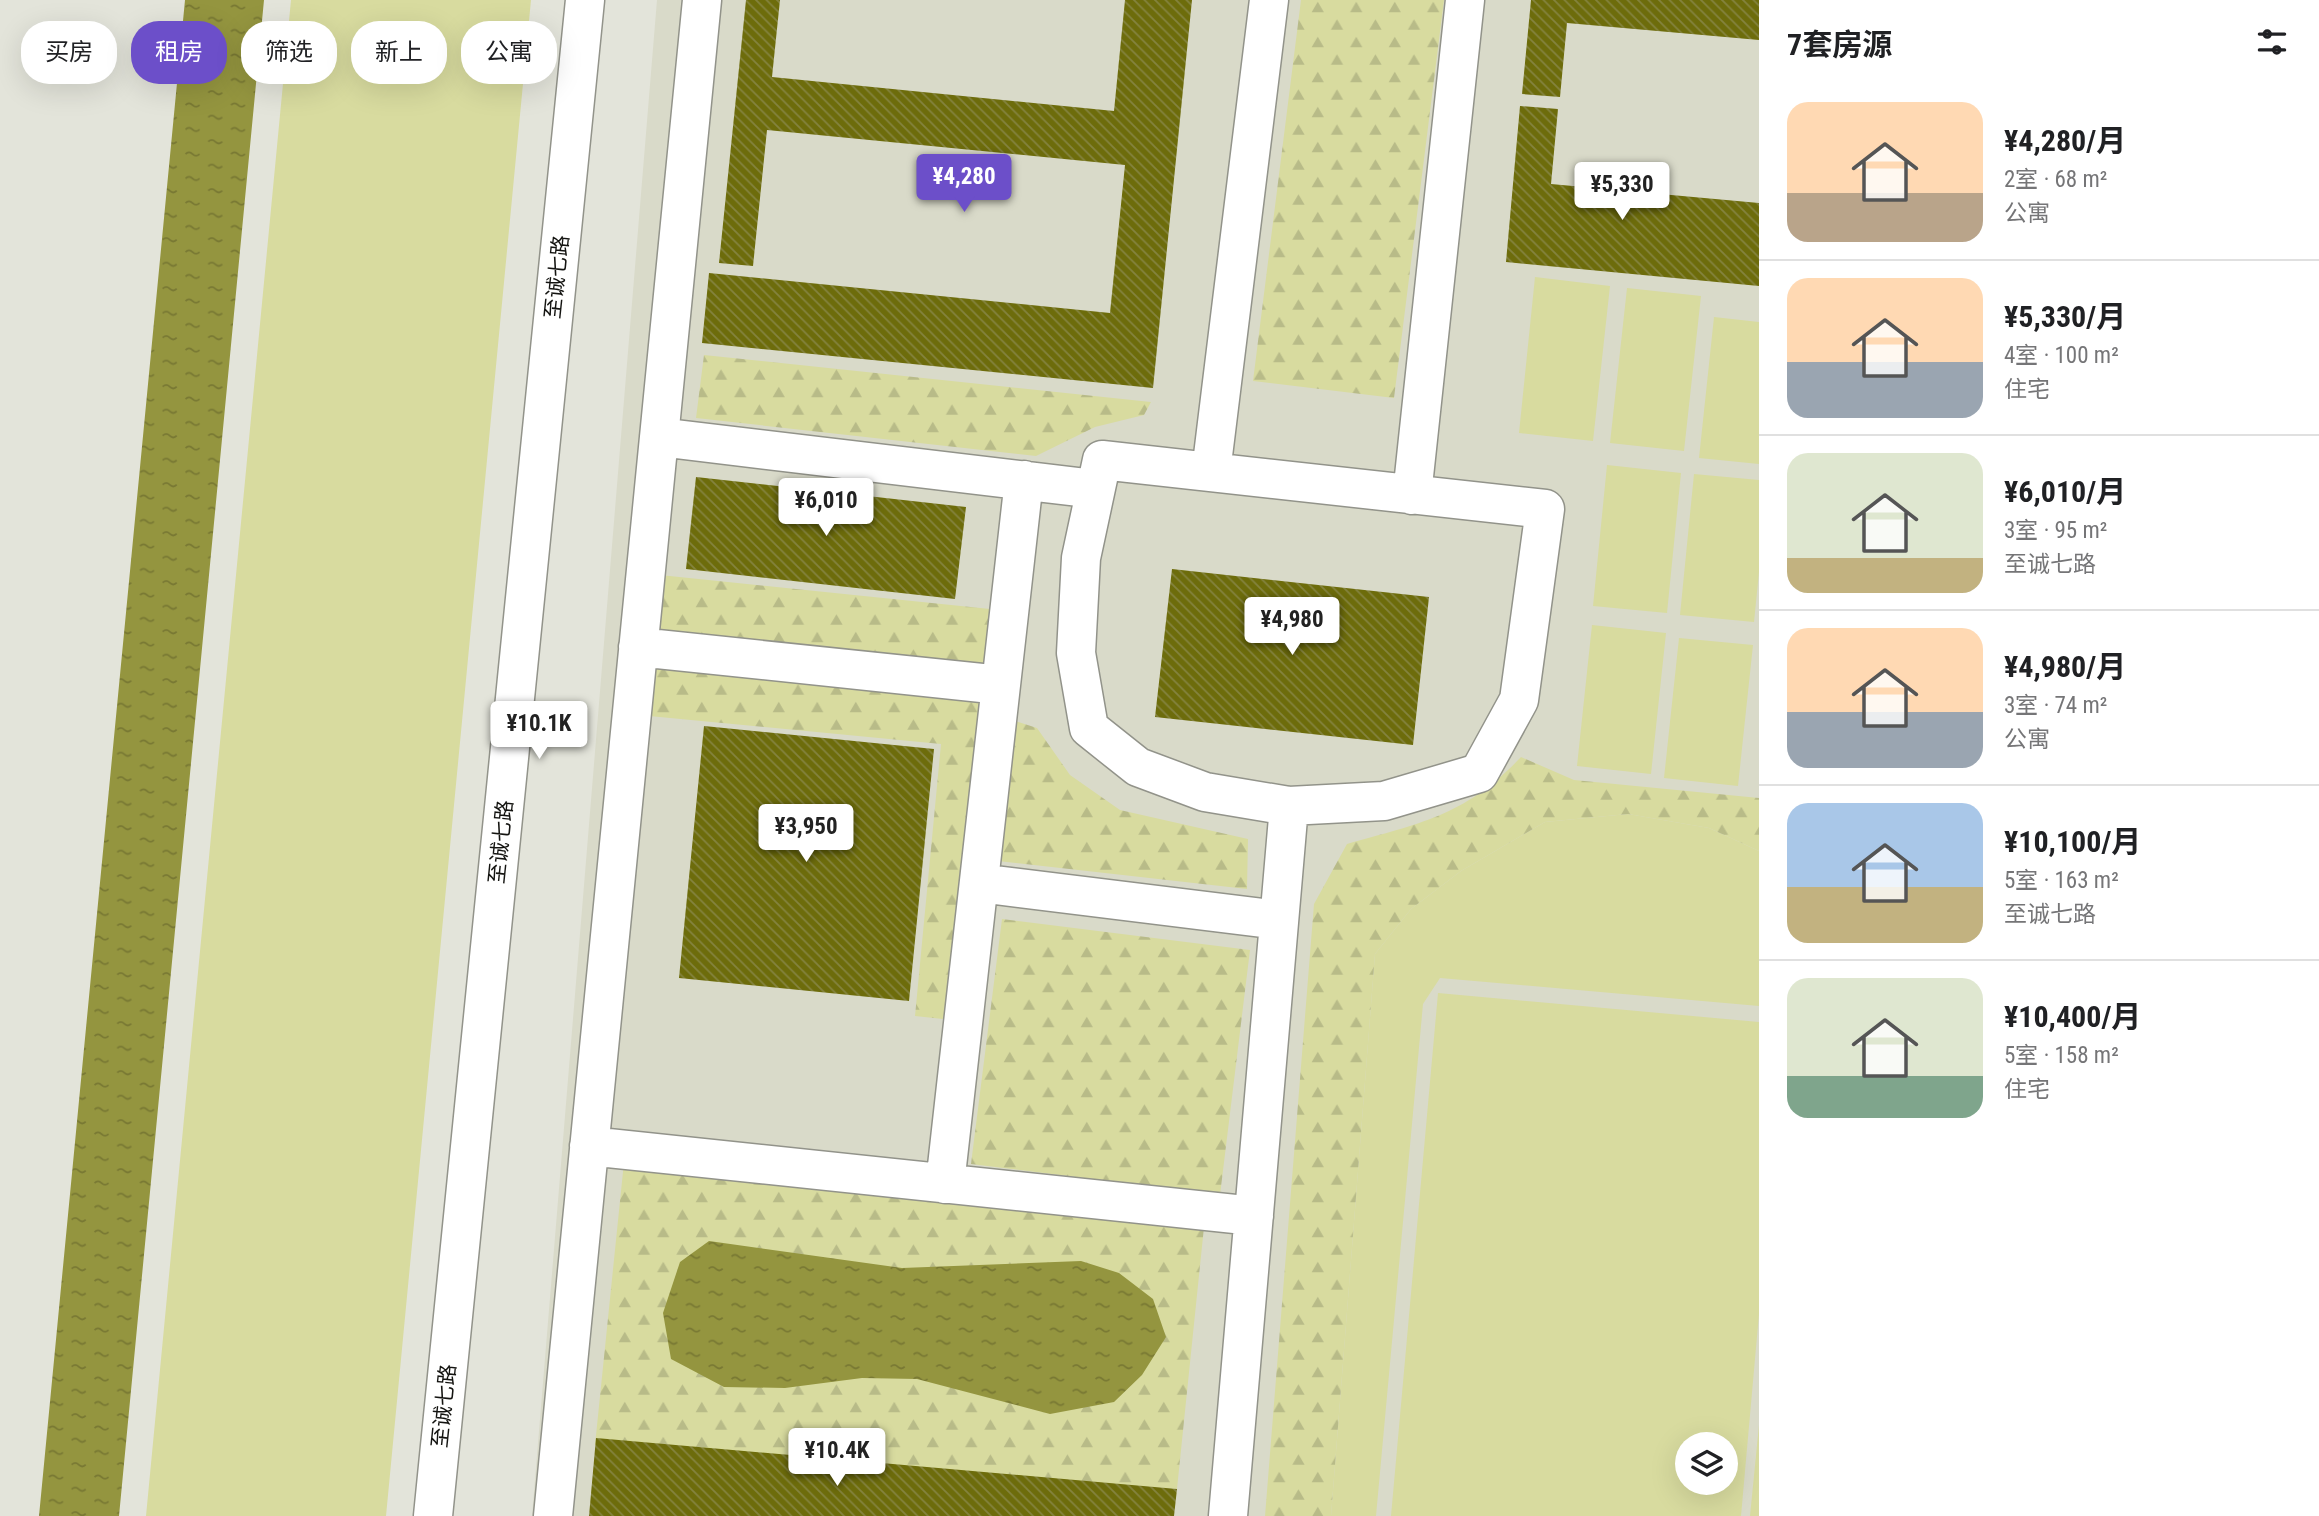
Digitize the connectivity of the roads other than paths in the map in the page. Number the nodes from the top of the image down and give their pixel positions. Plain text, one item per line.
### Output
1 (585, 0) edge
2 (702, 0) edge
3 (1269, 0) edge
4 (1465, 0) edge
5 (659, 437) junction
6 (1211, 472) junction
7 (1024, 480) junction
8 (1095, 489) junction
9 (1412, 495) junction
10 (638, 647) junction
11 (1001, 685) junction
12 (1289, 806) junction
13 (979, 883) junction
14 (1279, 920) junction
15 (589, 1146) junction
16 (945, 1184) junction
17 (1254, 1216) junction
18 (433, 1516) edge
19 (553, 1516) edge
20 (1228, 1516) edge

1 - 18 main road, 至诚七路
2 - 5 main road
3 - 6 main road
4 - 9 main road
5 - 7 main road
5 - 10 main road
6 - 8 main road
6 - 9 main road
7 - 8 main road
7 - 11 main road
8 - 12 main road
9 - 12 main road
10 - 11 main road
10 - 15 main road
11 - 13 main road
12 - 14 main road
13 - 14 main road
13 - 16 main road
14 - 17 main road
15 - 16 main road
15 - 19 main road
16 - 17 main road
17 - 20 main road

